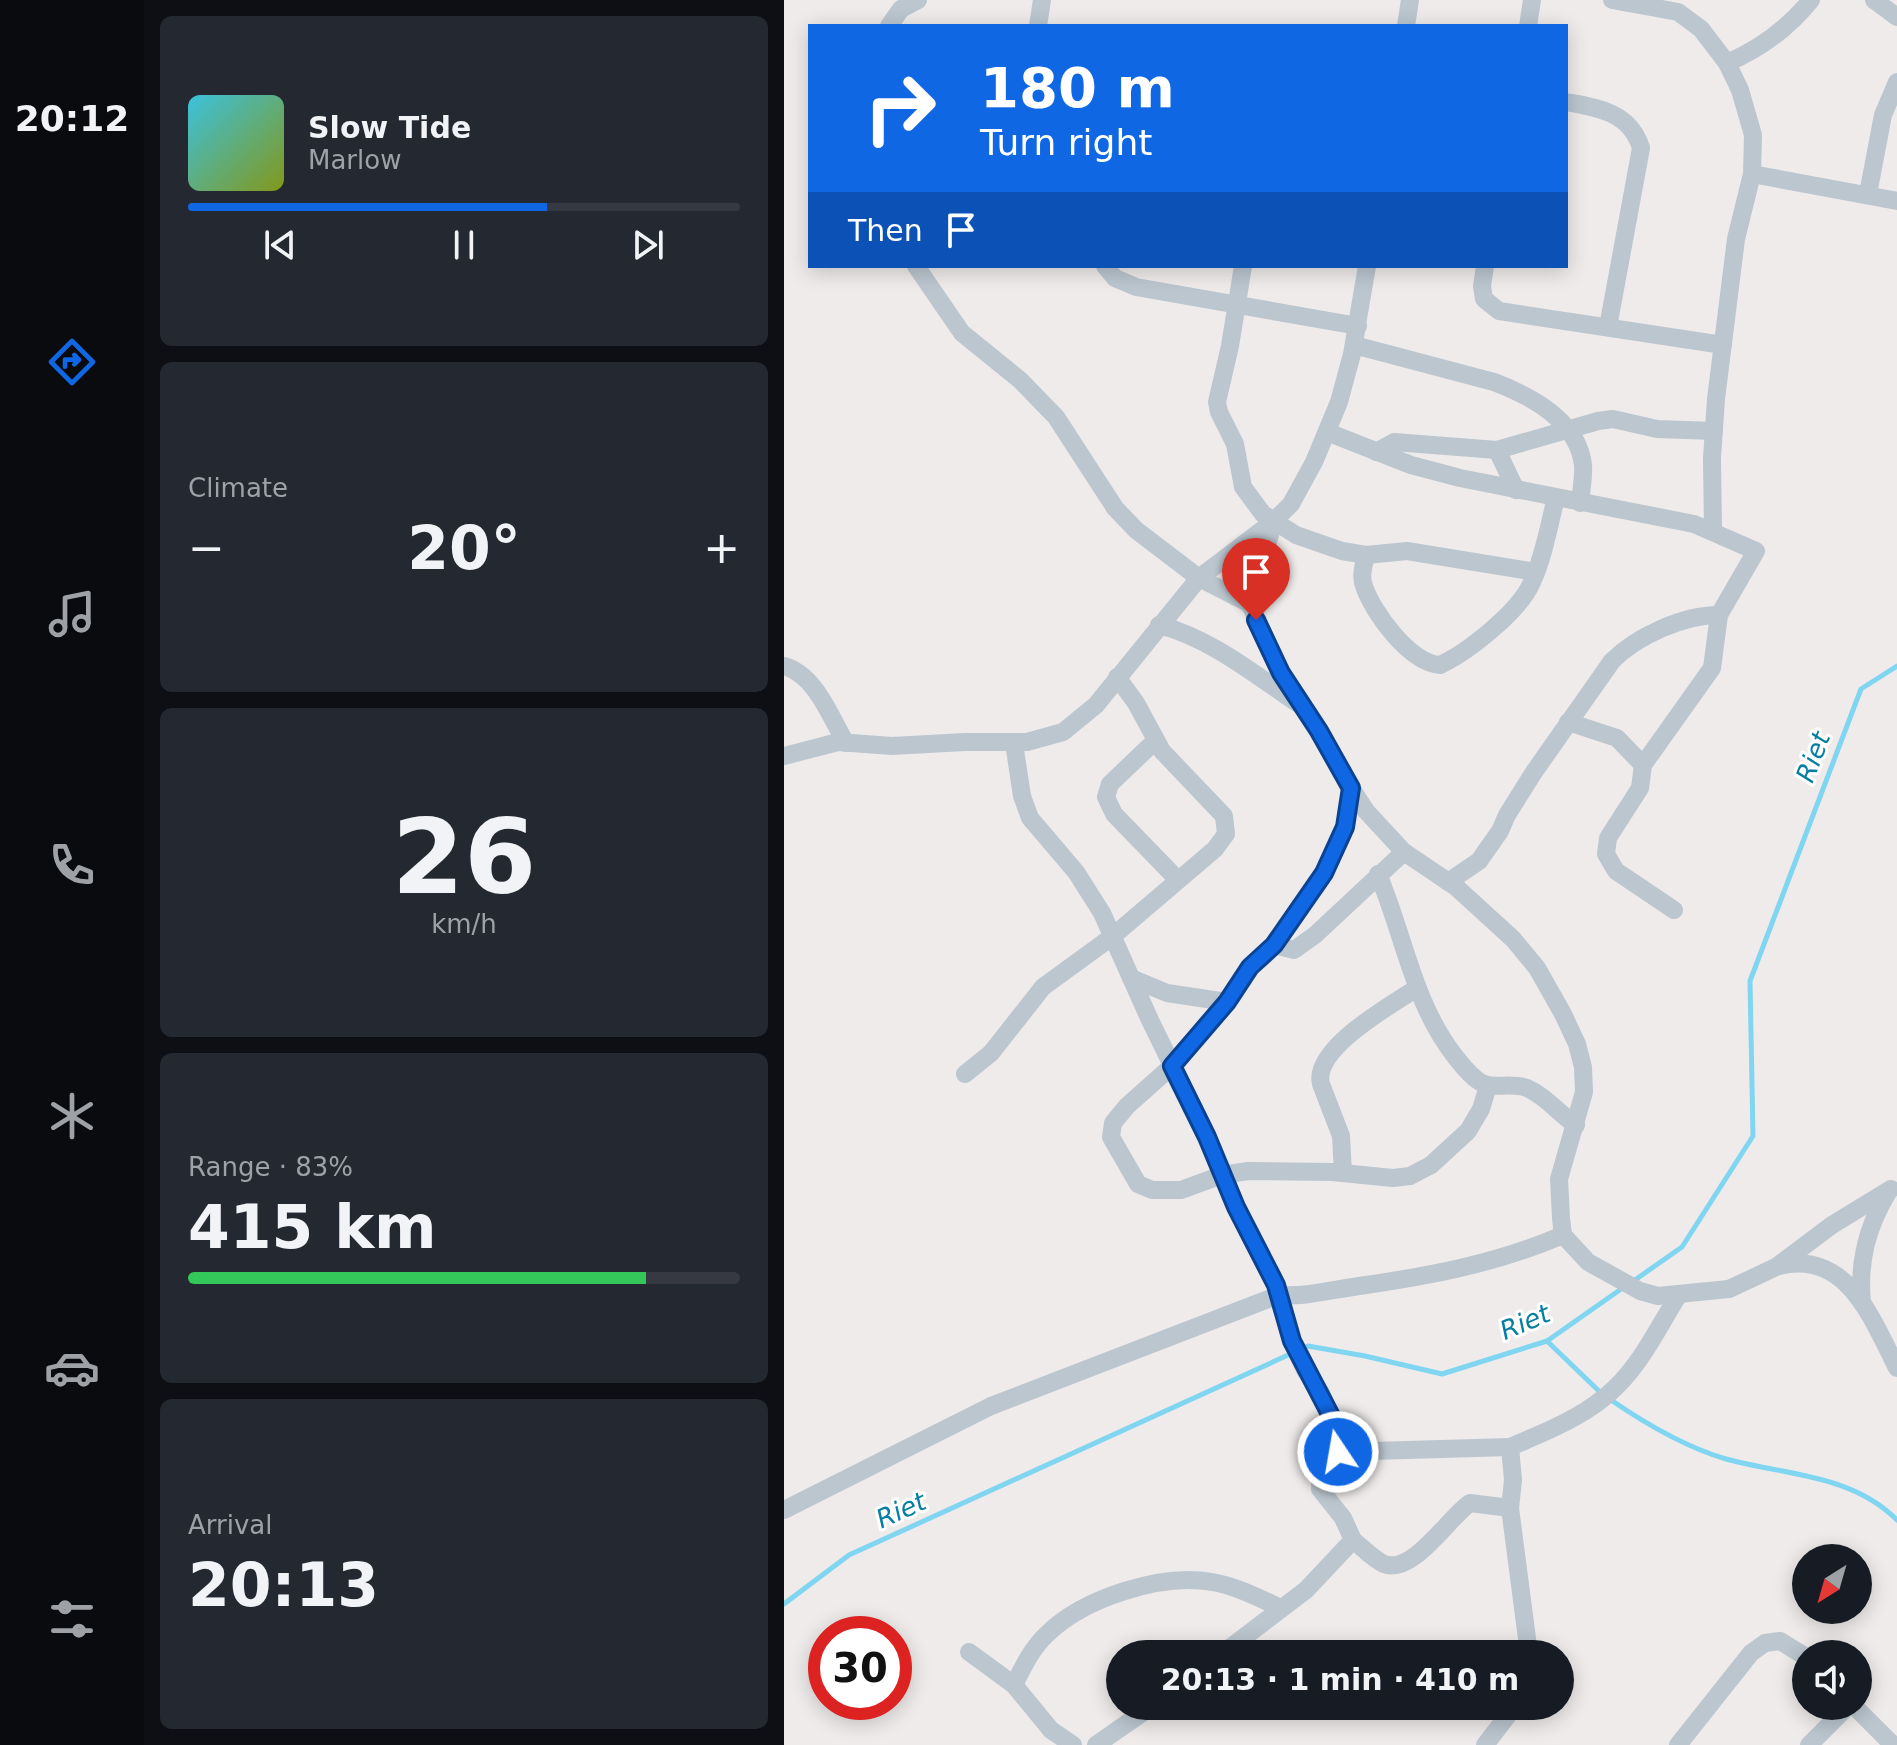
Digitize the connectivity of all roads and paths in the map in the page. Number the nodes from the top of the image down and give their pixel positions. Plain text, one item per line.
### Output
1 (918, 0) edge
2 (1042, 0) edge
3 (1410, 0) edge
4 (1532, 0) edge
5 (1612, 0) edge
6 (1811, 0) edge
7 (1874, 0) edge
8 (1897, 17) edge
9 (890, 24) edge
10 (1038, 24) edge
11 (1406, 24) edge
12 (1528, 24) edge
13 (1727, 63) junction
14 (1897, 82) edge
15 (1568, 102) edge
16 (1752, 174) junction
17 (1868, 194) junction
18 (1897, 201) edge
19 (917, 268) edge
20 (1107, 268) edge
21 (1243, 268) edge
22 (1367, 268) edge
23 (1485, 268) edge
24 (1237, 304) junction
25 (1358, 326) junction
26 (1608, 327) junction
27 (1354, 345) junction
28 (1723, 345) junction
29 (1569, 430) junction
30 (1714, 431) junction
31 (1327, 432) junction
32 (1497, 450) junction
33 (1376, 452) junction
34 (1516, 490) junction
35 (1556, 498) junction
36 (1580, 503) junction
37 (1274, 521) junction
38 (1713, 531) junction
39 (1366, 555) junction
40 (1536, 572) junction
41 (1199, 578) junction
42 (1250, 604) junction
43 (1719, 615) junction
44 (1159, 625) junction
45 (784, 666) edge
46 (1117, 677) junction
47 (1306, 710) junction
48 (1568, 722) junction
49 (1155, 741) junction
50 (846, 743) junction
51 (1014, 743) junction
52 (784, 756) edge
53 (1643, 765) junction
54 (1351, 788) junction
55 (1404, 852) junction
56 (1378, 874) junction
57 (1178, 880) junction
58 (1448, 882) junction
59 (1674, 910) dead end
60 (1113, 936) junction
61 (1274, 945) junction
62 (1131, 978) junction
63 (1417, 988) junction
64 (1227, 1002) junction
65 (1172, 1066) junction
66 (965, 1074) dead end
67 (1488, 1086) junction
68 (1576, 1125) junction
69 (1343, 1173) junction
70 (1222, 1175) junction
71 (1894, 1184) edge
72 (1563, 1235) junction
73 (1776, 1267) junction
74 (1279, 1295) junction
75 (1678, 1296) junction
76 (1862, 1303) junction
77 (1897, 1368) edge
78 (1510, 1447) junction
79 (1338, 1452) junction
80 (1510, 1508) junction
81 (784, 1510) edge
82 (1353, 1540) junction
83 (1281, 1608) junction
84 (1240, 1640) edge
85 (1527, 1640) edge
86 (1792, 1648) edge
87 (969, 1652) dead end
88 (1014, 1685) junction
89 (1132, 1720) edge
90 (1504, 1720) edge
91 (1836, 1720) edge
92 (1866, 1720) edge
93 (1073, 1745) edge
94 (1096, 1745) edge
95 (1485, 1745) edge
96 (1678, 1745) edge
97 (1809, 1745) edge
98 (1893, 1745) edge

1 - 9 street
2 - 10 street
3 - 11 street
4 - 12 street
5 - 13 street
6 - 13 street
7 - 8 street
13 - 16 street
14 - 17 street
15 - 26 street
16 - 17 street
16 - 28 street
17 - 18 street
19 - 41 street
20 - 24 street
21 - 24 street
22 - 25 street
23 - 26 street
24 - 25 street
24 - 37 street
25 - 27 street
26 - 28 street
27 - 29 street
27 - 31 street
28 - 30 street
29 - 30 street
29 - 32 street
29 - 36 street
30 - 38 street
31 - 33 street
31 - 37 street
32 - 33 street
32 - 34 street
33 - 34 street
34 - 35 street
35 - 36 street
35 - 40 street
36 - 38 street
37 - 39 street
37 - 41 street
37 - 42 street
38 - 43 street
39 - 40 street
39 - 40 street
41 - 42 street
41 - 44 street
42 - 47 street
43 - 48 street
43 - 53 street
44 - 46 street
44 - 47 street
45 - 50 street
46 - 49 street
46 - 51 street
47 - 54 street
48 - 53 street
48 - 58 street
49 - 57 street
49 - 57 street
50 - 51 street
50 - 52 street
51 - 60 street
53 - 59 street
54 - 55 street
54 - 61 street
55 - 56 street
55 - 58 street
56 - 61 street
56 - 63 street
57 - 60 street
58 - 68 street
60 - 62 street
60 - 66 street
61 - 64 street
62 - 64 street
62 - 65 street
63 - 67 street
63 - 69 street
64 - 65 street
65 - 70 street
65 - 70 street
67 - 68 street
67 - 69 street
68 - 72 street
69 - 70 street
70 - 74 street
71 - 73 street
71 - 76 street
72 - 74 street
72 - 75 street
73 - 75 street
73 - 76 street
74 - 79 street
74 - 81 street
75 - 78 street
76 - 77 street
78 - 79 street
78 - 80 street
79 - 82 street
80 - 82 street
80 - 85 street
82 - 83 street
83 - 84 street
83 - 88 street
86 - 96 street
87 - 88 street
88 - 93 street
89 - 94 street
90 - 95 street
91 - 97 street
92 - 98 street

